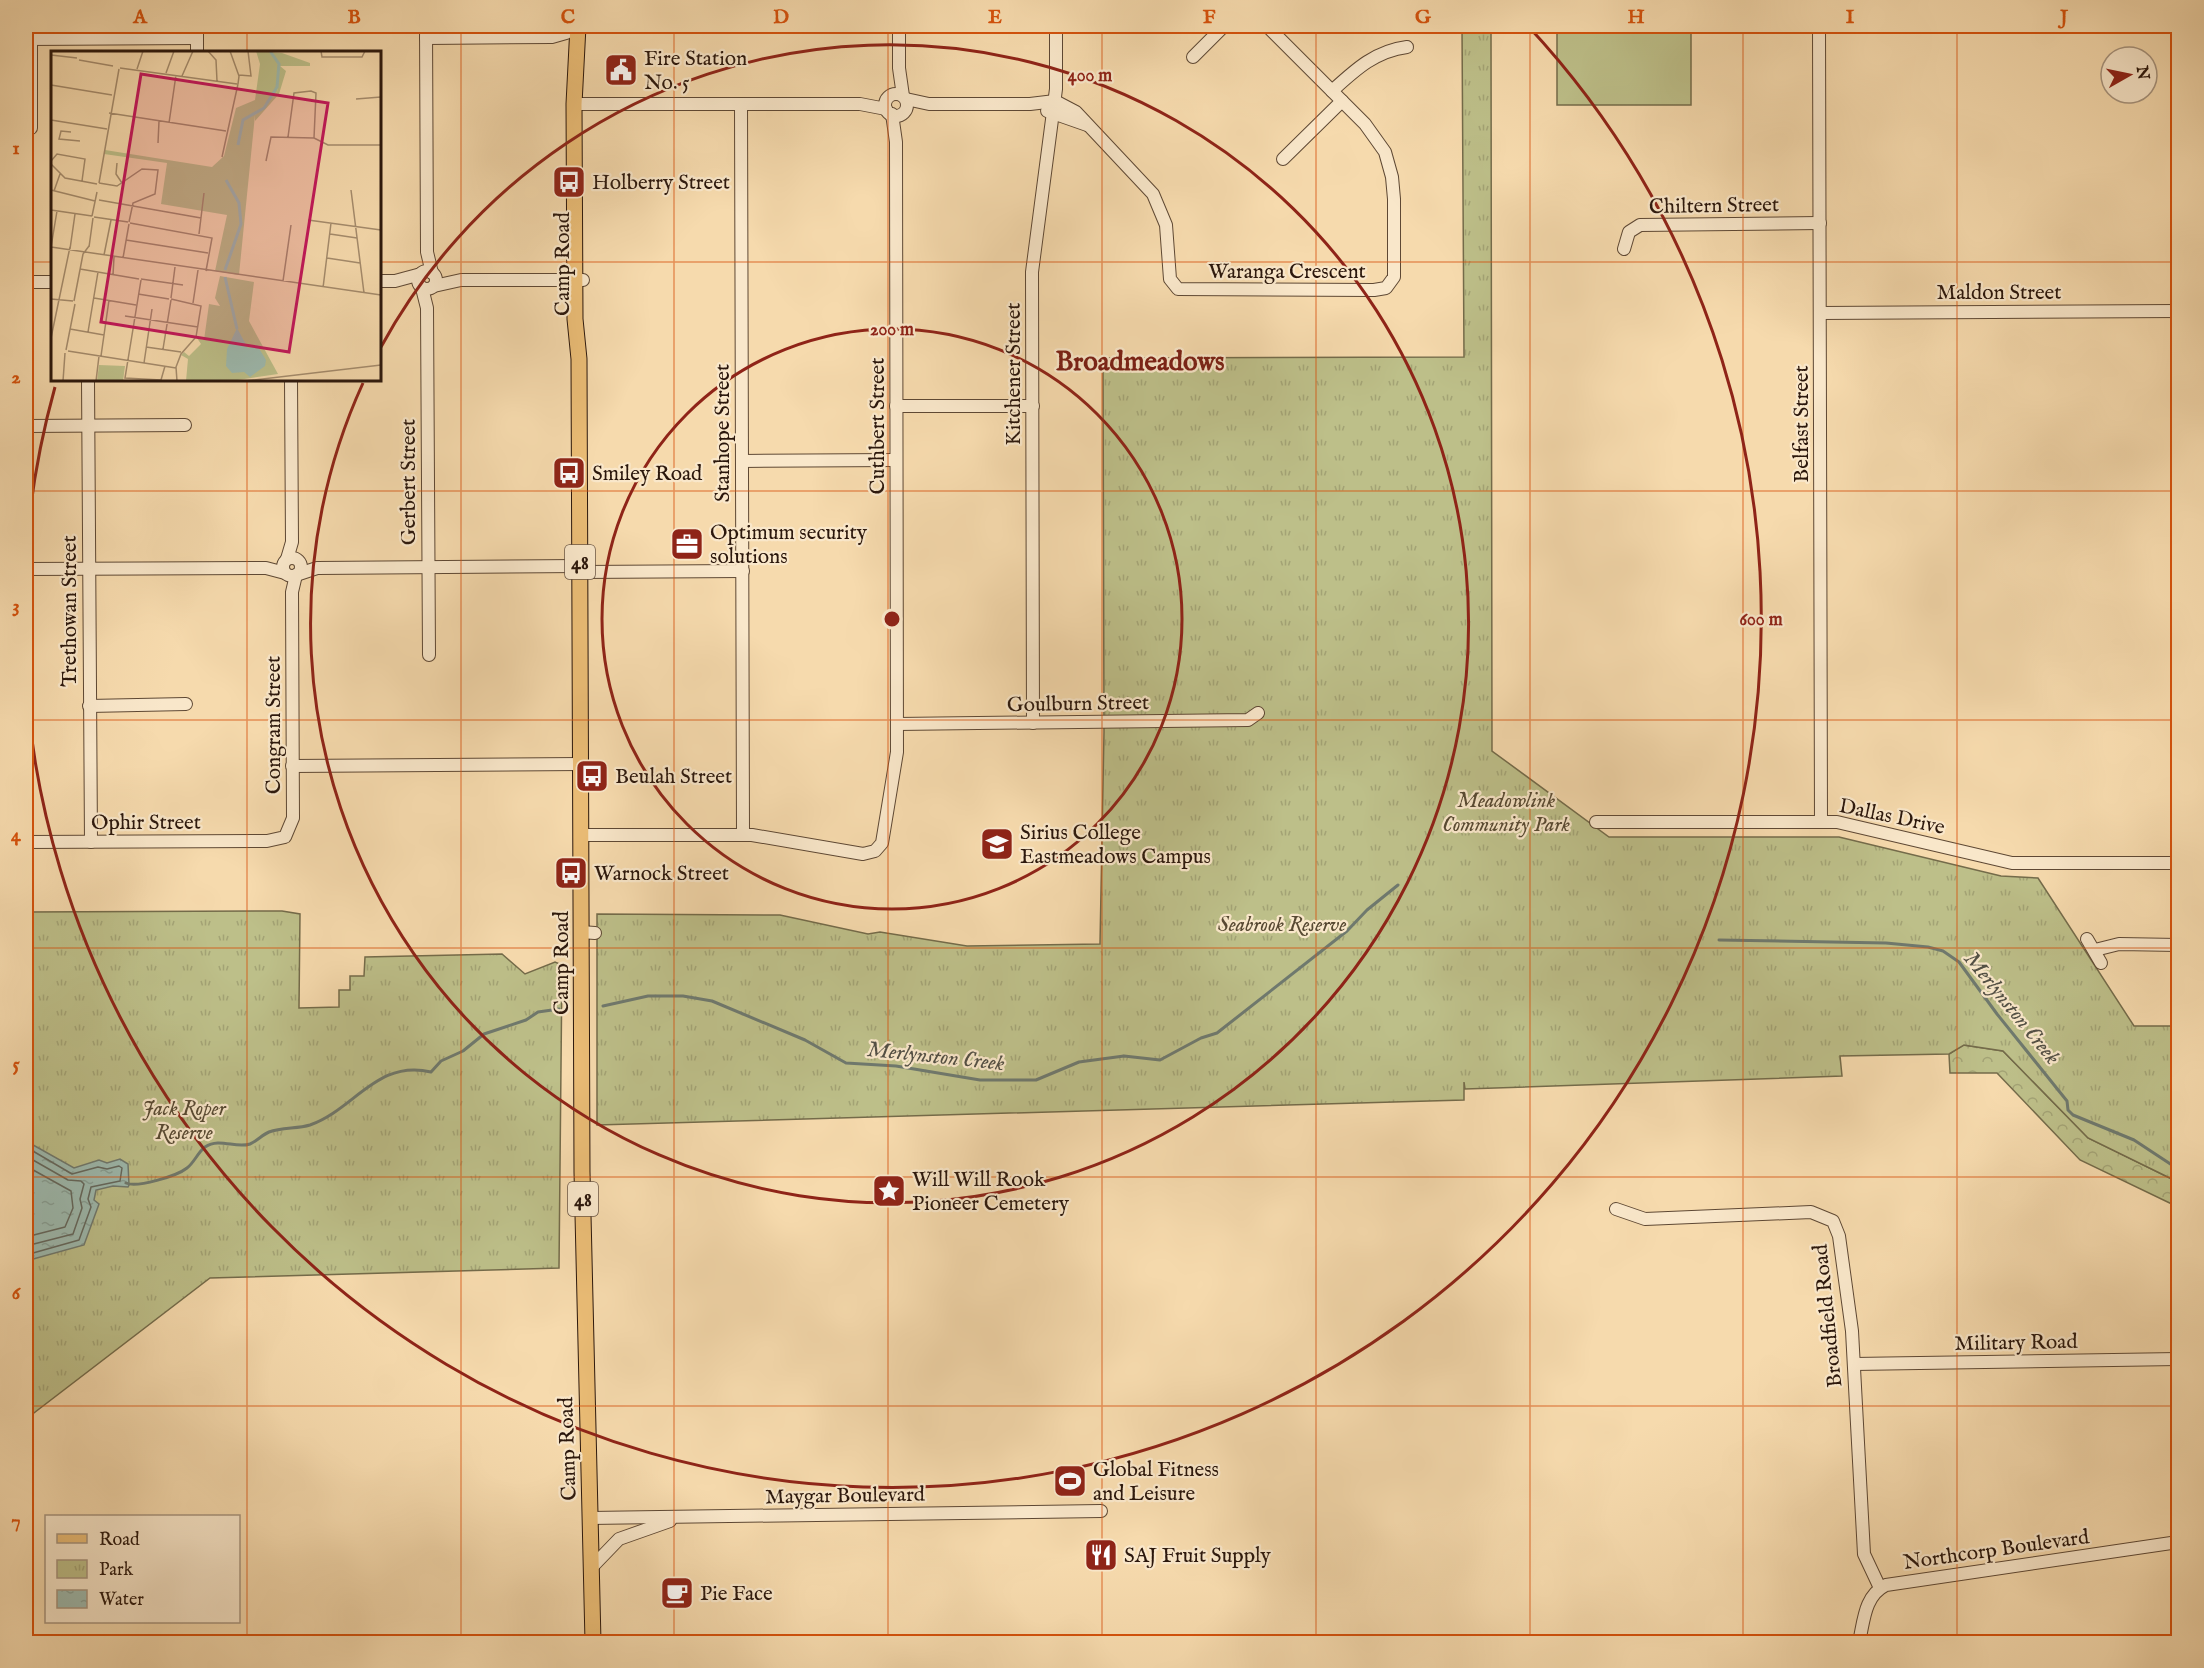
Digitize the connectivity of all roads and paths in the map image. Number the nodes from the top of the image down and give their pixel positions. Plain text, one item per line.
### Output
1 (578, 26) edge
2 (898, 26) edge
3 (1056, 26) edge
4 (1224, 26) edge
5 (1267, 26) edge
6 (1819, 26) edge
7 (197, 32) edge
8 (426, 32) edge
9 (552, 37) junction
10 (28, 39) edge
11 (1407, 47) dead end
12 (575, 50) junction
13 (197, 51) edge
14 (1193, 57) dead end
15 (1332, 91) junction
16 (1342, 101) junction
17 (578, 104) junction
18 (741, 104) junction
19 (897, 104) junction
20 (1054, 107) junction
21 (31, 128) dead end
22 (1284, 159) dead end
23 (1820, 223) junction
24 (1624, 249) dead end
25 (428, 280) junction
26 (579, 280) junction
27 (381, 281) edge
28 (26, 282) edge
29 (51, 282) edge
30 (2178, 311) edge
31 (1820, 313) junction
32 (88, 381) edge
33 (291, 381) edge
34 (896, 406) junction
35 (1033, 406) junction
36 (88, 425) junction
37 (185, 425) dead end
38 (26, 426) edge
39 (896, 460) junction
40 (742, 461) junction
41 (292, 567) junction
42 (428, 568) junction
43 (26, 569) edge
44 (89, 569) junction
45 (580, 569) junction
46 (743, 571) junction
47 (429, 655) dead end
48 (186, 704) dead end
49 (89, 705) junction
50 (1258, 713) dead end
51 (1033, 723) junction
52 (897, 724) junction
53 (581, 764) junction
54 (292, 766) junction
55 (1596, 822) dead end
56 (1821, 822) junction
57 (581, 835) junction
58 (743, 835) junction
59 (267, 841) joint
60 (26, 842) edge
61 (91, 842) junction
62 (2178, 863) edge
63 (2087, 939) dead end
64 (2178, 945) edge
65 (2095, 950) junction
66 (2101, 963) dead end
67 (1616, 1209) dead end
68 (2178, 1359) edge
69 (1854, 1364) junction
70 (1101, 1511) dead end
71 (688, 1517) junction
72 (590, 1518) junction
73 (2178, 1542) edge
74 (592, 1567) junction
75 (1880, 1588) junction
76 (593, 1642) edge
77 (1859, 1642) edge

1 - 9 street
1 - 12 main road, Camp Road / 48
1 - 17 main road, Camp Road / 48
2 - 19 street, Cuthbert Street
3 - 20 street, Kitchener Street
4 - 14 street
5 - 15 street, Waranga Crescent
6 - 23 street, Belfast Street
7 - 10 street
7 - 13 street
8 - 9 street
8 - 25 street, Gerbert Street
9 - 12 street
10 - 21 street
11 - 15 street
12 - 17 main road, Camp Road / 48
15 - 16 street, Waranga Crescent
16 - 20 street, Waranga Crescent
16 - 22 street
17 - 18 street
17 - 26 main road, Camp Road / 48
18 - 19 street
18 - 40 street, Stanhope Street
19 - 20 street, Waranga Crescent
19 - 34 street, Cuthbert Street
20 - 35 street, Kitchener Street
23 - 24 street, Chiltern Street
23 - 31 street, Belfast Street
25 - 26 street
25 - 27 street
25 - 42 street, Gerbert Street
26 - 45 main road, Camp Road / 48
28 - 29 street
30 - 31 street, Maldon Street
31 - 56 street, Belfast Street
32 - 36 street, Trethowan Street
33 - 41 street, Congram Street
34 - 35 street
34 - 39 street, Cuthbert Street
35 - 51 street, Kitchener Street
36 - 37 street
36 - 38 street
36 - 44 street, Trethowan Street
39 - 40 street
39 - 52 street, Cuthbert Street
40 - 46 street, Stanhope Street
41 - 42 street
41 - 44 street
41 - 54 street, Congram Street
42 - 45 street
42 - 47 street, Gerbert Street
43 - 44 street
44 - 49 street, Trethowan Street
45 - 46 street
45 - 53 main road, Camp Road / 48
46 - 58 street, Stanhope Street
48 - 49 street
49 - 61 street, Trethowan Street
50 - 51 street, Goulburn Street
51 - 52 street, Goulburn Street
52 - 58 street, Cuthbert Street
53 - 54 street
53 - 57 main road, Camp Road / 48
54 - 59 street, Congram Street
55 - 56 street, Dallas Drive
56 - 62 street, Dallas Drive
57 - 58 street
57 - 72 main road, Camp Road / 48
59 - 61 street, Ophir Street
60 - 61 street, Ophir Street
63 - 65 street
64 - 65 street
65 - 66 street
67 - 69 street, Broadfield Road
68 - 69 street, Military Road
69 - 75 street, Broadfield Road
70 - 71 street, Maygar Boulevard
71 - 72 street, Maygar Boulevard
71 - 74 street
72 - 74 main road, Camp Road / 48
73 - 75 street, Northcorp Boulevard
74 - 76 main road, Camp Road / 48
75 - 77 street, Northcorp Boulevard

